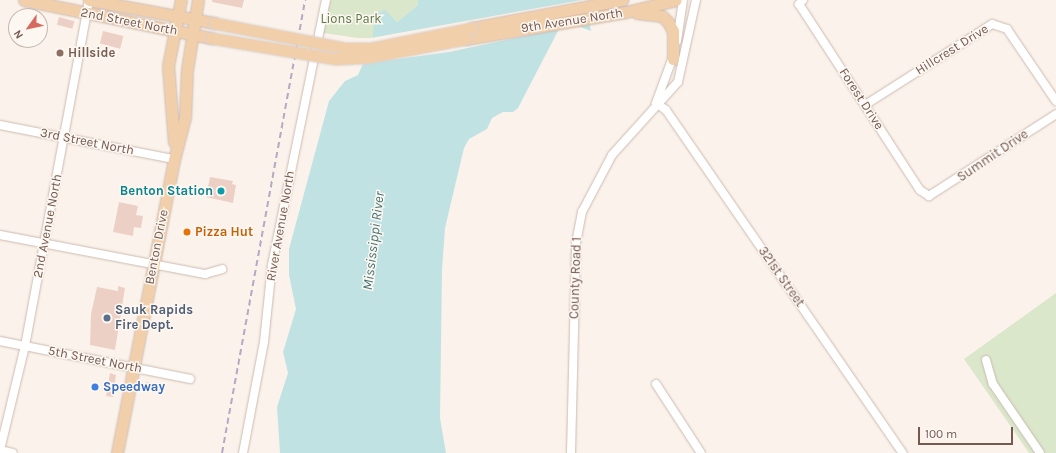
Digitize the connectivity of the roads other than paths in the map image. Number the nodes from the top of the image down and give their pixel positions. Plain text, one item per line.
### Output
1 (24, 0) edge
2 (89, 0) edge
3 (182, 0) edge
4 (198, 0) edge
5 (326, 0) edge
6 (676, 0) edge
7 (683, 0) edge
8 (696, 0) edge
9 (803, 0) edge
10 (617, 1) edge
11 (626, 12) junction
12 (86, 14) junction
13 (178, 16) junction
14 (195, 20) junction
15 (174, 31) junction
16 (194, 35) junction
17 (211, 38) joint
18 (673, 59) junction
19 (1056, 101) edge
20 (656, 103) junction
21 (865, 105) junction
22 (1056, 114) edge
23 (0, 125) edge
24 (65, 137) junction
25 (174, 159) junction
26 (929, 196) joint
27 (0, 235) edge
28 (44, 244) junction
29 (154, 264) junction
30 (222, 269) dead end
31 (0, 341) edge
32 (25, 346) junction
33 (986, 360) dead end
34 (134, 367) junction
35 (190, 379) dead end
36 (656, 384) dead end
37 (0, 450) edge
38 (13, 453) edge
39 (117, 453) edge
40 (243, 453) edge
41 (571, 453) edge
42 (701, 453) edge
43 (903, 453) edge
44 (1040, 453) edge

1 - 12 main road, 2nd Street North
2 - 12 street, 2nd Avenue North
2 - 13 main road, 9th Avenue North
3 - 13 main road, Benton Drive
4 - 14 main road, Benton Drive
5 - 40 street, River Avenue North
6 - 11 main road, 9th Avenue North
7 - 18 street, County Road 1
8 - 20 street, County Road 1
9 - 21 street, Forest Drive
10 - 14 main road, 9th Avenue North, bridge
11 - 17 main road, 9th Avenue North, bridge
11 - 18 main road
12 - 15 main road, 2nd Street North
12 - 24 street, 2nd Avenue North
13 - 14 main road, 9th Avenue North
13 - 15 main road, Benton Drive
14 - 16 main road, Benton Drive
15 - 16 main road, 2nd Street North
15 - 25 main road, Benton Drive
16 - 17 main road, 2nd Street North
16 - 25 main road, Benton Drive
18 - 20 street, County Road 1
19 - 21 street, Hillcrest Drive
20 - 41 street, County Road 1
20 - 43 street, 321st Street
21 - 26 street, Forest Drive
22 - 26 street, Summit Drive
23 - 24 street, 3rd Street North
24 - 25 street, 3rd Street North
24 - 28 street, 2nd Avenue North
25 - 29 main road, Benton Drive
27 - 28 street
28 - 29 street
28 - 32 street, 2nd Avenue North
29 - 30 street
29 - 34 main road, Benton Drive
31 - 32 street, 5th Street North
32 - 34 street, 5th Street North
32 - 37 street, 2nd Avenue North
33 - 44 street
34 - 35 street, 5th Street North
34 - 39 main road, Benton Drive
36 - 42 street
37 - 38 street

